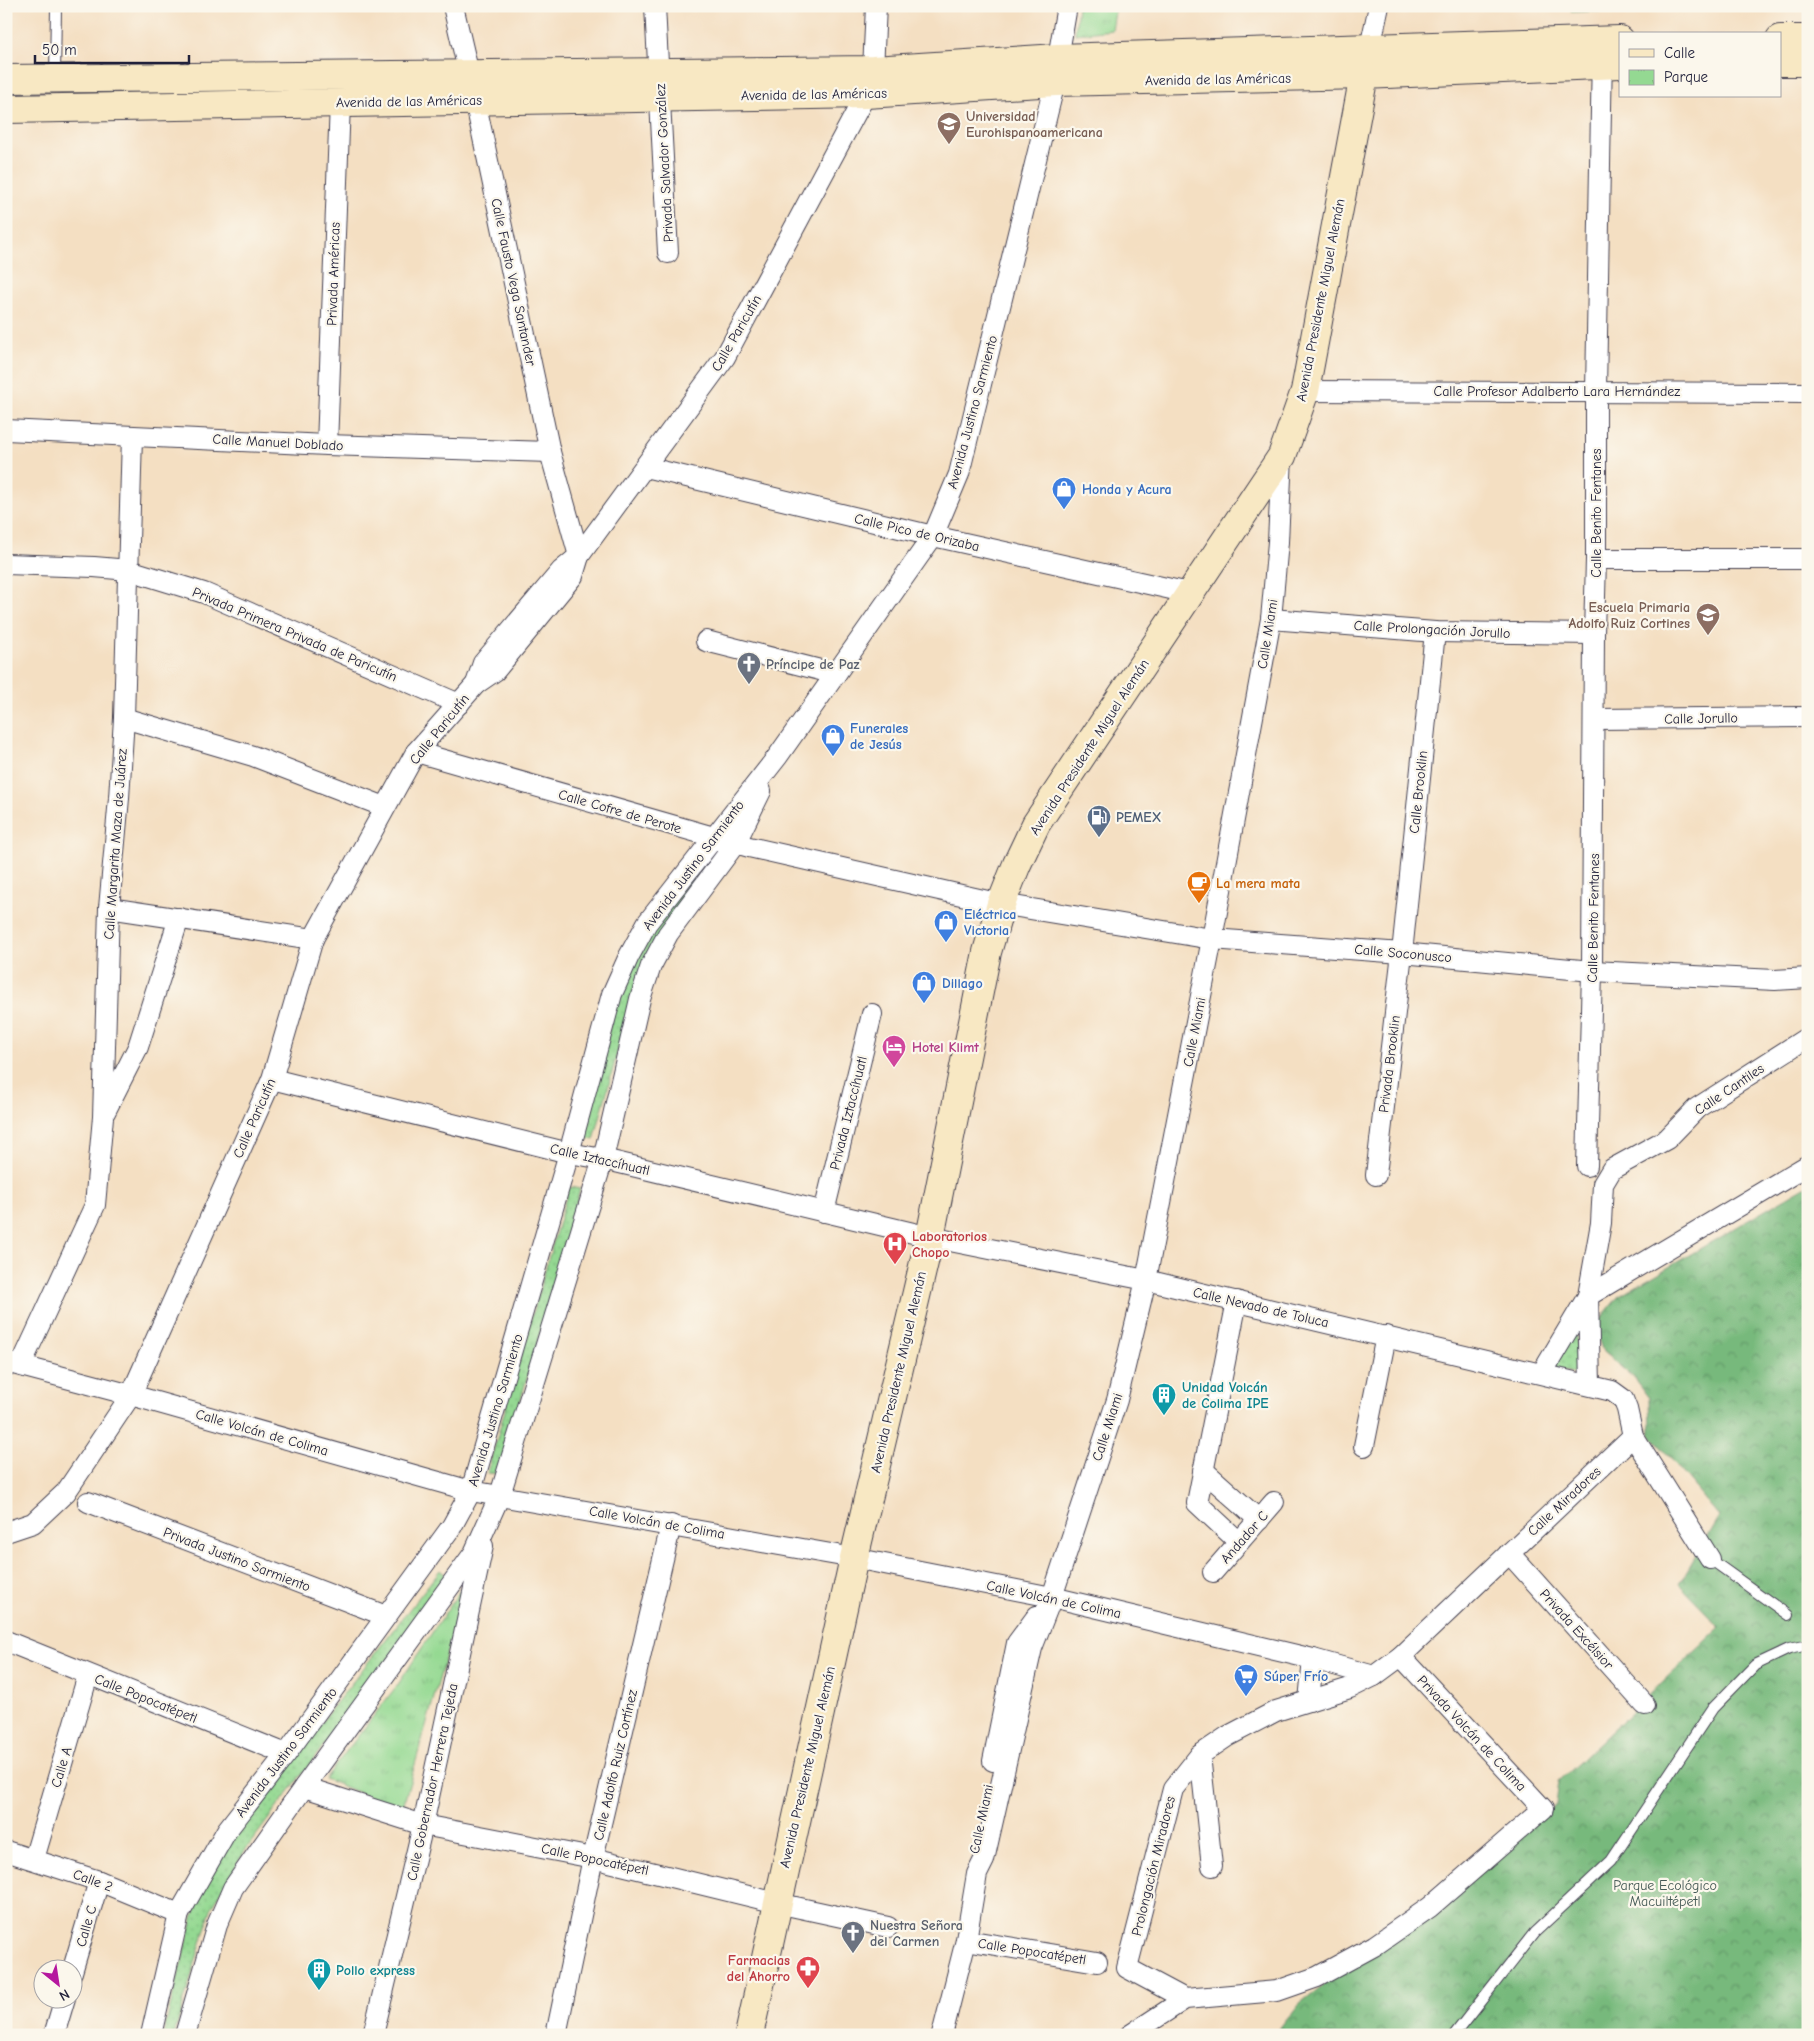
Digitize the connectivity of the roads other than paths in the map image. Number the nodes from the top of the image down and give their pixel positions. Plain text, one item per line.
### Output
1 (56, 6) edge
2 (453, 6) edge
3 (655, 6) edge
4 (876, 6) edge
5 (1067, 6) edge
6 (1379, 6) edge
7 (1782, 39) edge
8 (1808, 39) edge
9 (1371, 48) junction
10 (1611, 52) edge
11 (1782, 62) edge
12 (1808, 62) edge
13 (1056, 70) junction
14 (1364, 75) junction
15 (6, 79) edge
16 (55, 79) junction
17 (870, 82) junction
18 (660, 85) junction
19 (472, 87) junction
20 (340, 103) junction
21 (6, 109) edge
22 (668, 253) dead end
23 (1305, 390) junction
24 (1596, 391) junction
25 (1808, 393) edge
26 (6, 430) edge
27 (132, 436) junction
28 (327, 445) junction
29 (550, 452) junction
30 (1282, 456) junction
31 (645, 467) junction
32 (933, 536) junction
33 (579, 556) junction
34 (1808, 559) edge
35 (1596, 560) junction
36 (6, 564) edge
37 (129, 570) junction
38 (1189, 593) junction
39 (1271, 619) junction
40 (1435, 632) junction
41 (1594, 634) junction
42 (706, 642) dead end
43 (836, 674) junction
44 (459, 704) junction
45 (1808, 717) edge
46 (124, 718) junction
47 (1595, 719) junction
48 (416, 752) junction
49 (778, 756) junction
50 (385, 807) junction
51 (713, 838) junction
52 (735, 844) junction
53 (1001, 904) junction
54 (109, 908) junction
55 (179, 918) junction
56 (313, 939) junction
57 (1212, 939) junction
58 (1402, 953) junction
59 (1592, 971) junction
60 (1808, 978) edge
61 (872, 1014) dead end
62 (1808, 1037) edge
63 (272, 1079) junction
64 (103, 1117) junction
65 (570, 1153) junction
66 (603, 1159) junction
67 (1808, 1165) edge
68 (1587, 1166) dead end
69 (1376, 1175) dead end
70 (824, 1212) junction
71 (930, 1237) junction
72 (1146, 1280) junction
73 (1588, 1296) junction
74 (1237, 1301) junction
75 (1386, 1336) junction
76 (14, 1363) edge
77 (1542, 1373) junction
78 (1590, 1385) junction
79 (131, 1395) junction
80 (1633, 1436) junction
81 (1364, 1446) dead end
82 (1203, 1470) junction
83 (471, 1491) junction
84 (500, 1495) junction
85 (88, 1502) dead end
86 (1274, 1502) dead end
87 (1259, 1520) junction
88 (671, 1525) junction
89 (486, 1529) junction
90 (6, 1532) edge
91 (1239, 1542) junction
92 (1509, 1553) junction
93 (854, 1558) junction
94 (1710, 1558) joint
95 (1213, 1572) dead end
96 (1052, 1597) junction
97 (1788, 1615) dead end
98 (386, 1616) junction
99 (6, 1641) edge
100 (1808, 1645) edge
101 (1401, 1656) junction
102 (1313, 1659) junction
103 (88, 1675) junction
104 (1374, 1676) junction
105 (1309, 1701) junction
106 (1645, 1705) dead end
107 (286, 1754) junction
108 (1200, 1755) junction
109 (304, 1787) junction
110 (423, 1825) junction
111 (6, 1851) edge
112 (593, 1858) junction
113 (34, 1859) junction
114 (1212, 1866) dead end
115 (99, 1881) junction
116 (777, 1903) junction
117 (179, 1914) junction
118 (888, 1927) dead end
119 (966, 1940) junction
120 (76, 1958) edge
121 (1098, 1962) dead end
122 (1185, 1999) junction
123 (62, 2008) edge
124 (54, 2035) edge
125 (151, 2035) edge
126 (185, 2035) edge
127 (374, 2035) edge
128 (556, 2035) edge
129 (749, 2035) edge
130 (942, 2035) edge
131 (1130, 2035) edge
132 (1454, 2035) edge

1 - 16 lane
2 - 19 street, Calle Fausto Vega Santander
3 - 18 street, Privada Salvador González
4 - 17 street
5 - 13 street, Avenida Justino Sarmiento
6 - 9 street
7 - 8 main road
9 - 10 main road, Avenida de las Américas
9 - 13 main road, Avenida de las Américas
9 - 14 street
10 - 14 main road, Avenida de las Américas
10 - 24 street, Calle Benito Fentanes
11 - 12 main road
13 - 14 main road, Avenida de las Américas
13 - 17 main road, Avenida de las Américas
13 - 32 street, Avenida Justino Sarmiento
14 - 23 main road, Avenida Presidente Miguel Alemán
15 - 16 main road, Avenida de las Américas
16 - 19 main road, Avenida de las Américas
17 - 18 main road, Avenida de las Américas
17 - 31 street, Calle Paricutín
18 - 19 main road, Avenida de las Américas
18 - 22 street, Privada Salvador González
19 - 20 main road, Avenida de las Américas
19 - 29 street, Calle Fausto Vega Santander
20 - 21 main road, Avenida de las Américas
20 - 28 street, Privada Américas
23 - 24 street, Calle Profesor Adalberto Lara Hernández
23 - 30 main road, Avenida Presidente Miguel Alemán
24 - 25 street, Calle Profesor Adalberto Lara Hernández
24 - 35 street, Calle Benito Fentanes
26 - 27 street, Calle Manuel Doblado
27 - 28 street, Calle Manuel Doblado
27 - 37 street, Calle Margarita Maza de Juárez
28 - 29 street, Calle Manuel Doblado
29 - 33 street, Calle Fausto Vega Santander
30 - 38 main road, Avenida Presidente Miguel Alemán
30 - 39 street, Calle Miami
31 - 32 street, Calle Pico de Orizaba
31 - 33 street, Calle Paricutín
32 - 38 street, Calle Pico de Orizaba
32 - 43 street, Avenida Justino Sarmiento
33 - 44 street, Calle Paricutín
34 - 35 street
35 - 41 street, Calle Benito Fentanes
36 - 37 street
37 - 44 street, Privada Primera Privada de Paricutín
37 - 46 street, Calle Margarita Maza de Juárez
38 - 53 main road, Avenida Presidente Miguel Alemán
39 - 40 street, Calle Prolongación Jorullo
39 - 57 street, Calle Miami
40 - 41 street, Calle Prolongación Jorullo
40 - 58 street, Calle Brooklin
41 - 47 street, Calle Benito Fentanes
42 - 43 street
43 - 49 street, Avenida Justino Sarmiento
44 - 48 street, Calle Paricutín
45 - 47 street, Calle Jorullo
46 - 50 street
46 - 54 street, Calle Margarita Maza de Juárez
47 - 59 street, Calle Benito Fentanes
48 - 50 street, Calle Paricutín
48 - 51 street, Calle Cofre de Perote
49 - 51 street, Avenida Justino Sarmiento
49 - 52 street, Avenida Justino Sarmiento
50 - 56 street, Calle Paricutín
51 - 52 street, Calle Cofre de Perote
51 - 65 street, Avenida Justino Sarmiento
52 - 53 street, Calle Cofre de Perote
52 - 66 street, Avenida Justino Sarmiento
53 - 57 street, Calle Soconusco
53 - 71 main road, Avenida Presidente Miguel Alemán
54 - 55 street
54 - 64 street, Calle Margarita Maza de Juárez
55 - 56 street
55 - 64 street, Calle Margarita Maza de Juárez
56 - 63 street, Calle Paricutín
57 - 58 street, Calle Soconusco
57 - 72 street, Calle Miami
58 - 59 street, Calle Soconusco
58 - 69 street, Privada Brooklin
59 - 60 street, Calle Soconusco
59 - 68 street, Calle Benito Fentanes
61 - 70 street, Privada Iztaccíhuatl
62 - 73 street, Calle Cantiles
63 - 65 street, Calle Iztaccíhuatl
63 - 79 street, Calle Paricutín
64 - 76 street, Calle Margarita Maza de Juárez
65 - 66 street, Calle Iztaccíhuatl
65 - 83 street, Avenida Justino Sarmiento
66 - 70 street, Calle Iztaccíhuatl
66 - 84 street, Avenida Justino Sarmiento
67 - 73 street
70 - 71 street, Calle Iztaccíhuatl
71 - 72 street, Calle Nevado de Toluca
71 - 93 main road, Avenida Presidente Miguel Alemán
72 - 74 street, Calle Nevado de Toluca
72 - 96 street, Calle Miami
73 - 77 street
73 - 78 street
74 - 75 street, Calle Nevado de Toluca
74 - 82 street
75 - 77 street, Calle Nevado de Toluca
75 - 81 street
76 - 79 street, Calle Volcán de Colima
77 - 78 street, Calle Nevado de Toluca
78 - 80 street
79 - 83 street, Calle Volcán de Colima
79 - 90 street, Calle Paricutín
80 - 92 street, Calle Miradores
80 - 94 street
82 - 87 street
82 - 91 street
83 - 84 street, Calle Volcán de Colima
83 - 98 street, Avenida Justino Sarmiento
84 - 88 street, Calle Volcán de Colima
84 - 89 street, Avenida Justino Sarmiento
85 - 98 street, Privada Justino Sarmiento
86 - 87 street, Andador C
87 - 91 street, Andador C
88 - 93 street, Calle Volcán de Colima
88 - 112 street, Calle Adolfo Ruiz Cortínez
89 - 109 street, Avenida Justino Sarmiento
89 - 110 street, Calle Gobernador Herrera Tejeda
91 - 95 street, Andador C
92 - 101 street, Calle Miradores
92 - 106 street, Privada Excélsior
93 - 96 street, Calle Volcán de Colima
93 - 116 main road, Avenida Presidente Miguel Alemán
94 - 97 lane
96 - 102 street, Calle Volcán de Colima
96 - 119 street, Calle Miami
98 - 107 street, Avenida Justino Sarmiento
99 - 103 street, Calle Popocatépetl
100 - 132 lane
101 - 104 street, Calle Miradores
101 - 122 street, Privada Volcán de Colima
102 - 104 street, Calle Volcán de Colima
102 - 105 street
103 - 107 street, Calle Popocatépetl
103 - 113 street, Calle A
104 - 105 street, Prolongación Miradores
105 - 108 street, Prolongación Miradores
107 - 117 street, Avenida Justino Sarmiento
108 - 114 street
108 - 122 street, Prolongación Miradores
109 - 110 street, Calle Popocatépetl
109 - 126 street, Avenida Justino Sarmiento
110 - 112 street, Calle Popocatépetl
110 - 127 street, Calle Gobernador Herrera Tejeda
111 - 113 street, Calle 2
112 - 116 street, Calle Popocatépetl
112 - 128 street, Calle Adolfo Ruiz Cortínez
113 - 115 street, Calle 2
115 - 117 street, Calle 2
115 - 120 street, Calle C
116 - 118 street, Calle Popocatépetl
116 - 129 main road, Avenida Presidente Miguel Alemán
117 - 125 street, Avenida Justino Sarmiento
119 - 121 street, Calle Popocatépetl
119 - 130 street, Calle Miami
122 - 131 street
123 - 124 street

